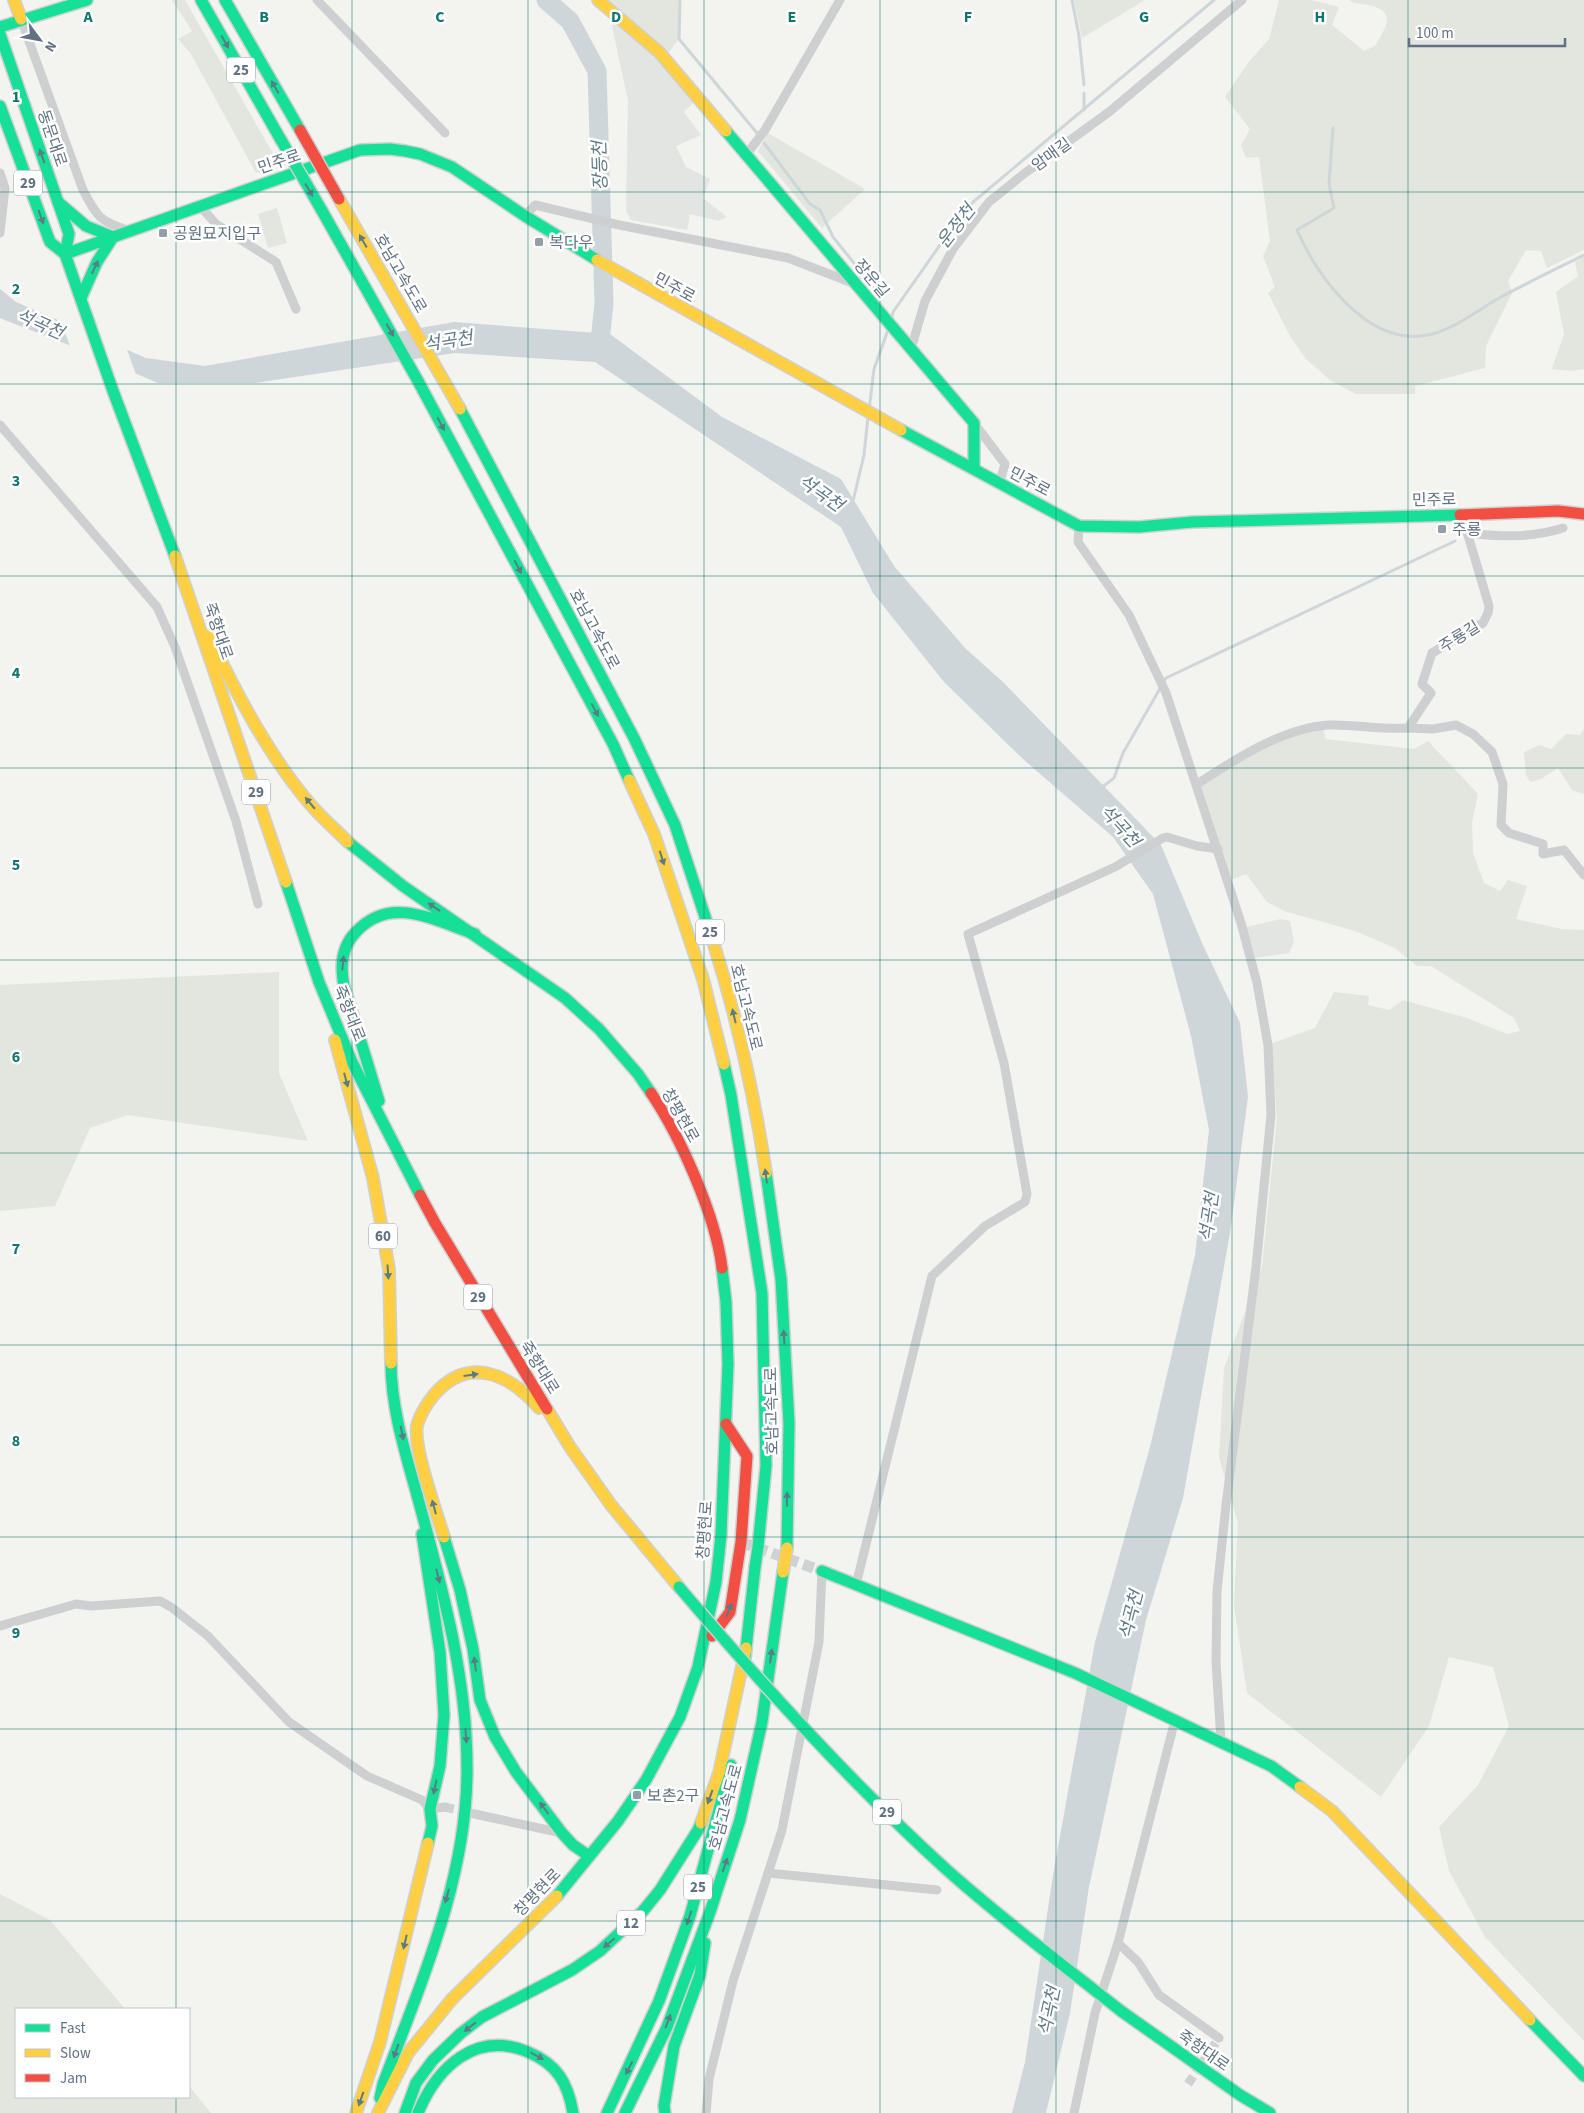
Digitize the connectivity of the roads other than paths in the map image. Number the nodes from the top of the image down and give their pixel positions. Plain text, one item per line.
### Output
1 (14, 0) edge
2 (86, 0) edge
3 (200, 0) edge
4 (225, 0) edge
5 (317, 0) edge
6 (598, 0) edge
7 (840, 0) edge
8 (1242, 0) edge
9 (21, 19) junction
10 (0, 27) edge
11 (0, 34) edge
12 (0, 106) edge
13 (445, 133) dead end
14 (746, 155) junction
15 (0, 173) edge
16 (58, 202) junction
17 (200, 206) junction
18 (525, 216) junction
19 (130, 231) junction
20 (0, 233) edge
21 (112, 237) junction
22 (65, 254) junction
23 (857, 285) junction
24 (82, 300) junction
25 (296, 309) dead end
26 (911, 349) junction
27 (113, 391) joint
28 (974, 423) junction
29 (0, 425) edge
30 (974, 468) junction
31 (999, 484) junction
32 (1584, 514) edge
33 (1462, 515) junction
34 (1079, 526) junction
35 (1563, 528) dead end
36 (1468, 534) junction
37 (192, 602) junction
38 (1408, 728) junction
39 (1197, 784) junction
40 (1218, 848) junction
41 (1584, 875) edge
42 (258, 904) dead end
43 (475, 934) junction
44 (319, 982) junction
45 (393, 1144) junction
46 (726, 1424) junction
47 (570, 1446) junction
48 (417, 1495) junction
49 (822, 1571) joint
50 (856, 1585) junction
51 (0, 1626) edge
52 (746, 1648) junction
53 (702, 1650) junction
54 (1175, 1720) junction
55 (1221, 1741) junction
56 (445, 1808) tunnel mouth
57 (430, 1809) junction
58 (480, 1814) tunnel mouth
59 (562, 1833) junction
60 (589, 1856) junction
61 (768, 1873) junction
62 (938, 1890) dead end
63 (710, 1912) junction
64 (1118, 1943) junction
65 (1219, 2038) dead end
66 (1584, 2076) edge
67 (356, 2113) edge
68 (377, 2113) edge
69 (405, 2113) edge
70 (418, 2113) edge
71 (573, 2113) edge
72 (607, 2113) edge
73 (625, 2113) edge
74 (665, 2113) edge
75 (706, 2113) edge
76 (1074, 2113) edge
77 (1270, 2113) edge

1 - 9 main road
2 - 9 main road
3 -> 52 main road, 호남고속도로 / 25, bridge
63 -> 4 main road, 호남고속도로 / 25, bridge
5 - 13 street
6 - 14 main road, 장운길
7 - 14 street
8 - 26 street, 암매길
9 - 10 main road
9 - 19 street
16 -> 11 main road, 동문대로 / 29
12 -> 22 main road, 동문대로 / 29
14 - 23 main road, 장운길
15 - 20 street
16 - 21 main road
16 - 22 main road, 동문대로 / 29
17 - 18 main road, 민주로
17 - 19 main road, 민주로
17 - 25 street
18 - 23 street
18 - 30 main road, 민주로
19 - 21 main road, 민주로
21 - 22 main road, 민주로
24 -> 21 main road
22 - 24 main road, 동문대로 / 29
23 - 26 main road, 장운길
24 - 27 main road, 동문대로 / 29
26 - 28 main road, 장운길
27 - 37 main road, 죽향대로 / 29
28 - 30 main road
28 - 31 street, 장운길
29 - 42 street
30 - 31 main road, 민주로
31 - 34 main road, 민주로
32 - 33 main road, 민주로
33 - 34 main road, 민주로
33 - 36 street, 주룡길
34 - 39 street
35 - 36 street
36 - 38 street, 주룡길
43 -> 37 main road, 60
37 - 44 main road, 죽향대로 / 29
38 - 39 street
38 - 41 street
39 - 40 street
40 - 50 street
40 - 55 street
45 -> 43 main road
43 - 46 main road, 창평현로 / 60
44 - 45 main road, 죽향대로 / 29
44 -> 48 main road, 60
45 - 47 main road, 죽향대로 / 29
46 - 53 main road, 창평현로 / 60
53 -> 46 main road
59 -> 47 main road
47 - 77 main road, 죽향대로 / 29, bridge
48 -> 57 main road
48 -> 68 main road, 60
49 - 50 main road
49 - 61 street
50 - 54 main road
51 - 57 street
52 -> 69 main road, 12
52 -> 72 main road, 호남고속도로 / 25
53 - 60 main road, 창평현로 / 60
54 - 55 main road
54 - 64 street
55 - 66 main road
56 - 57 street
57 -> 67 main road
58 - 59 street
59 - 60 main road
60 - 68 main road, 창평현로 / 60
61 - 62 street
61 - 75 street
73 -> 63 main road, 호남고속도로 / 25
63 - 74 main road
64 - 65 street
64 - 76 street
70 -> 71 main road

